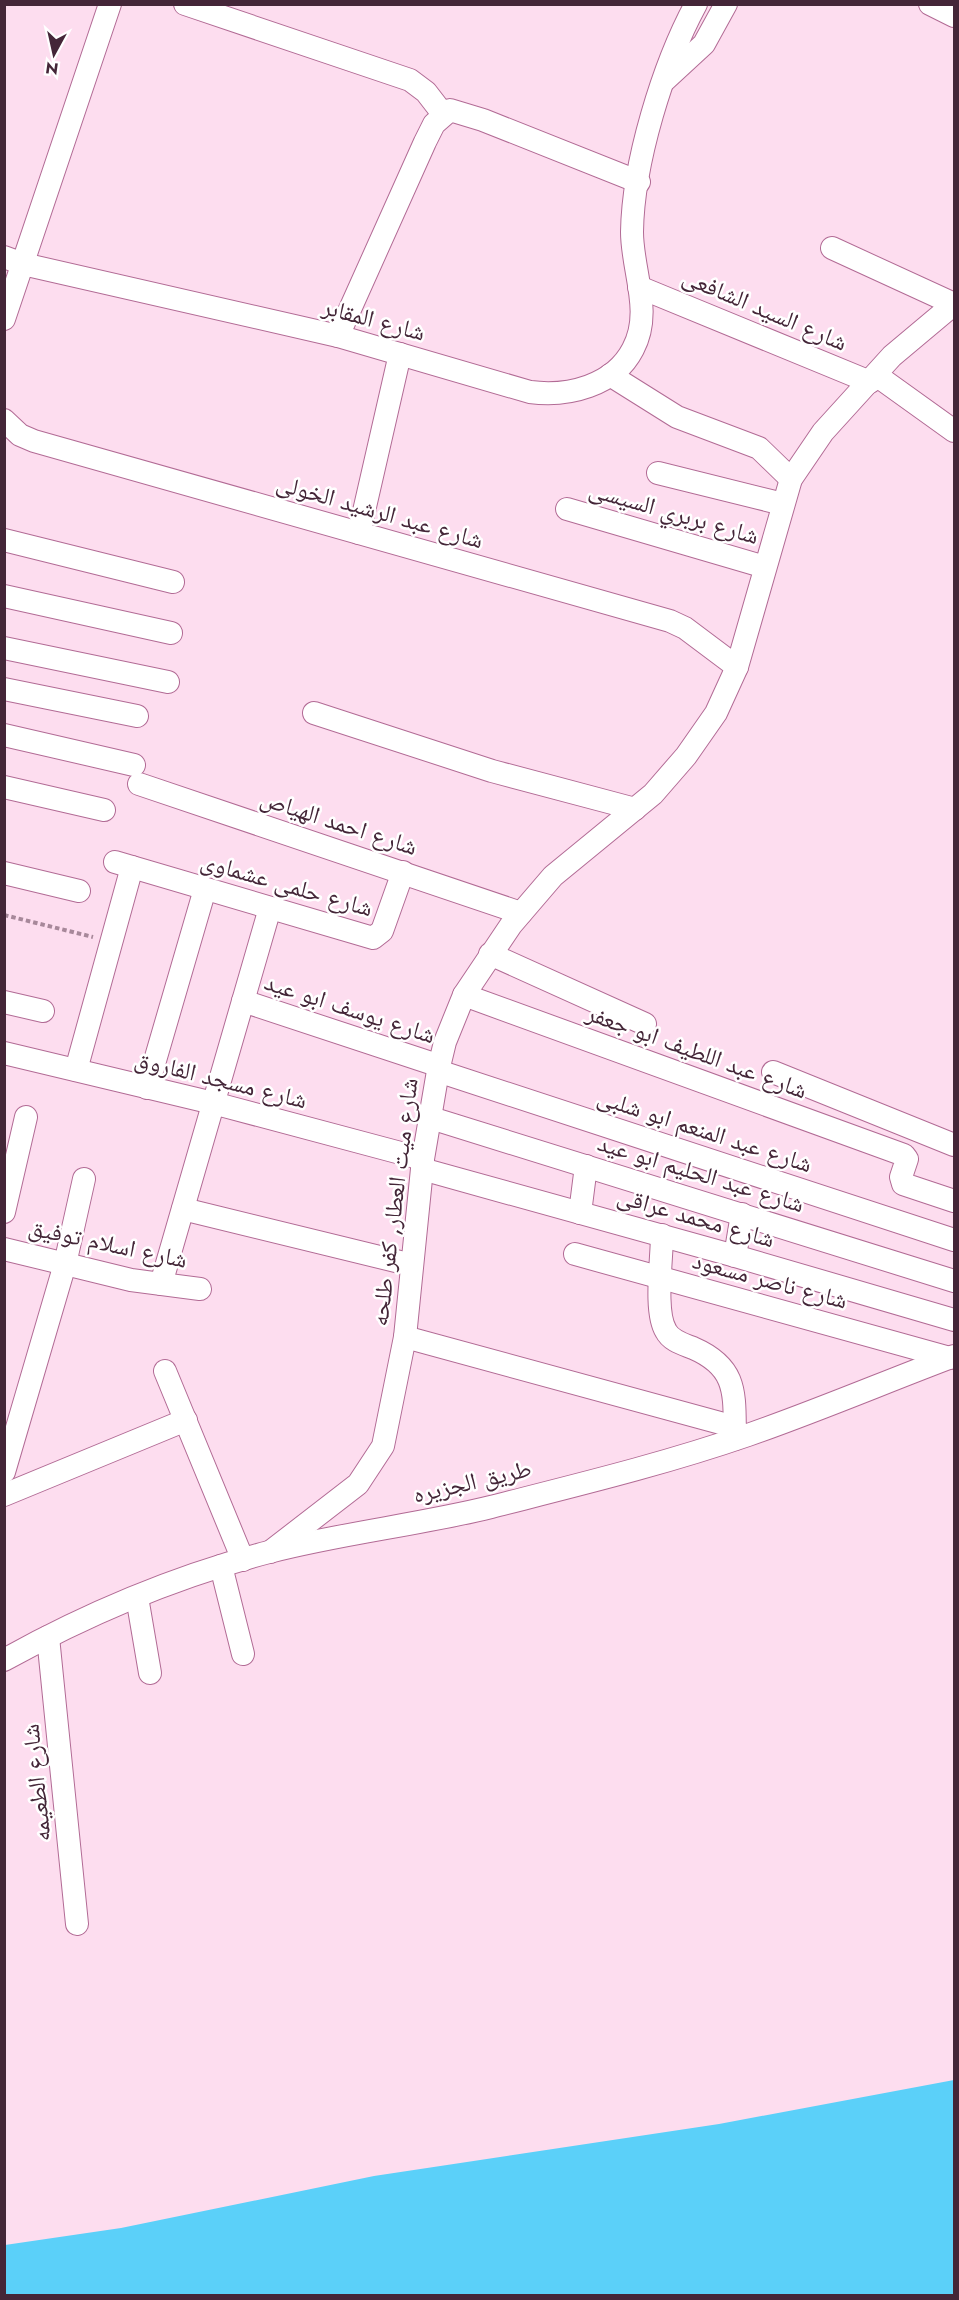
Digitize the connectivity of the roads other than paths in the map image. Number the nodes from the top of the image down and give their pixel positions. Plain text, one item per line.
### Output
1 (110, 4) edge
2 (185, 4) edge
3 (696, 4) edge
4 (726, 4) edge
5 (930, 4) edge
6 (954, 16) edge
7 (664, 81) junction
8 (442, 114) junction
9 (639, 182) junction
10 (832, 248) dead end
11 (14, 260) edge
12 (639, 287) junction
13 (954, 304) edge
14 (4, 319) edge
15 (338, 336) junction
16 (400, 354) junction
17 (610, 375) junction
18 (873, 378) junction
19 (4, 420) edge
20 (954, 431) edge
21 (658, 473) dead end
22 (791, 479) junction
23 (783, 504) junction
24 (567, 509) dead end
25 (359, 533) junction
26 (4, 540) edge
27 (765, 567) junction
28 (173, 582) dead end
29 (4, 596) edge
30 (171, 633) dead end
31 (4, 648) edge
32 (737, 668) junction
33 (168, 682) dead end
34 (4, 689) edge
35 (314, 713) dead end
36 (137, 716) dead end
37 (4, 735) edge
38 (4, 787) edge
39 (634, 809) junction
40 (104, 810) dead end
41 (403, 872) junction
42 (4, 873) edge
43 (205, 889) junction
44 (79, 891) dead end
45 (270, 908) junction
46 (521, 913) junction
47 (490, 954) junction
48 (464, 994) junction
49 (243, 1001) junction
50 (4, 1002) edge
51 (43, 1011) dead end
52 (645, 1024) dead end
53 (4, 1053) edge
54 (439, 1069) junction
55 (76, 1070) junction
56 (773, 1072) dead end
57 (147, 1088) junction
58 (213, 1103) junction
59 (26, 1118) dead end
60 (431, 1118) junction
61 (954, 1145) edge
62 (422, 1164) junction
63 (586, 1166) junction
64 (84, 1179) dead end
65 (954, 1201) edge
66 (183, 1209) junction
67 (4, 1212) edge
68 (580, 1213) junction
69 (742, 1215) junction
70 (662, 1235) junction
71 (954, 1240) edge
72 (4, 1249) edge
73 (575, 1254) dead end
74 (735, 1256) junction
75 (65, 1264) junction
76 (412, 1265) junction
77 (661, 1278) junction
78 (954, 1281) edge
79 (161, 1284) junction
80 (200, 1289) dead end
81 (954, 1320) edge
82 (405, 1337) junction
83 (952, 1357) edge
84 (165, 1371) dead end
85 (186, 1420) junction
86 (735, 1433) junction
87 (4, 1472) edge
88 (4, 1495) edge
89 (270, 1552) junction
90 (243, 1560) junction
91 (221, 1566) junction
92 (137, 1597) junction
93 (48, 1638) junction
94 (243, 1654) dead end
95 (4, 1660) edge
96 (150, 1673) dead end
97 (77, 1924) dead end

1 - 11 street
2 - 8 street
3 - 7 street, شارع المقابر
4 - 7 street
5 - 6 street
7 - 9 street, شارع المقابر
8 - 9 street
8 - 15 street
9 - 12 street, شارع المقابر
10 - 13 street
11 - 14 street
11 - 15 street, شارع المقابر
12 - 17 street, شارع المقابر
12 - 18 street, شارع السيد الشافعى
13 - 18 street, شارع ميت العطار, كفر طلحه
15 - 16 street, شارع المقابر
16 - 17 street, شارع المقابر
16 - 25 street
17 - 22 street
18 - 20 street, شارع السيد الشافعى
18 - 22 street, شارع ميت العطار, كفر طلحه
19 - 25 street, شارع عبد الرشيد الخولى
21 - 23 street
22 - 23 street, شارع ميت العطار, كفر طلحه
23 - 27 street, شارع ميت العطار, كفر طلحه
24 - 27 street, شارع بربري السيسى
25 - 32 street, شارع عبد الرشيد الخولى
26 - 28 street
27 - 32 street, شارع ميت العطار, كفر طلحه
29 - 30 street
31 - 33 street
32 - 39 street, شارع ميت العطار, كفر طلحه
34 - 36 street
35 - 39 street
37 - 41 street, شارع احمد الهياص
38 - 40 street
39 - 46 street, شارع ميت العطار, كفر طلحه
41 - 45 street, شارع حلمى عشماوى
41 - 46 street, شارع احمد الهياص
42 - 44 street
43 - 45 street, شارع حلمى عشماوى
43 - 55 street, شارع حلمى عشماوى
43 - 57 street
45 - 49 street
46 - 47 street, شارع ميت العطار, كفر طلحه
47 - 48 street, شارع ميت العطار, كفر طلحه
47 - 52 street
48 - 54 street, شارع ميت العطار, كفر طلحه
48 - 65 street, شارع عبد اللطيف ابو جعفر
49 - 54 street, شارع يوسف ابو عيد
49 - 58 street
50 - 51 street
53 - 55 street, شارع مسجد الفاروق
54 - 60 street, شارع ميت العطار, كفر طلحه
54 - 71 street, شارع عبد المنعم ابو شلبى
55 - 57 street, شارع مسجد الفاروق
56 - 61 street
57 - 58 street, شارع مسجد الفاروق
58 - 62 street, شارع مسجد الفاروق
58 - 66 street
59 - 67 street
60 - 62 street, شارع ميت العطار, كفر طلحه
60 - 63 street, شارع عبد الحليم ابو عيد
62 - 68 street, شارع محمد عراقى
62 - 76 street, شارع ميت العطار, كفر طلحه
63 - 68 street
63 - 69 street, شارع عبد الحليم ابو عيد
64 - 75 street
66 - 76 street
66 - 79 street
68 - 70 street, شارع محمد عراقى
69 - 74 street
69 - 78 street, شارع عبد الحليم ابو عيد
70 - 74 street, شارع محمد عراقى
70 - 77 street
72 - 75 street, شارع اسلام توفيق
73 - 77 street, شارع ناصر مسعود
74 - 81 street, شارع محمد عراقى
75 - 79 street, شارع اسلام توفيق
75 - 87 street
76 - 82 street, شارع ميت العطار, كفر طلحه
77 - 83 street, شارع ناصر مسعود
77 - 86 street
79 - 80 street, شارع اسلام توفيق
82 - 86 street
82 - 89 street, شارع ميت العطار, كفر طلحه
83 - 86 street, طريق الجزيره
84 - 85 street
85 - 88 street
85 - 90 street
86 - 89 street, طريق الجزيره
89 - 90 street, طريق الجزيره
90 - 91 street, طريق الجزيره
91 - 92 street, طريق الجزيره
91 - 94 street
92 - 93 street, طريق الجزيره
92 - 96 street
93 - 95 street, طريق الجزيره
93 - 97 street, شارع الطعيمه

